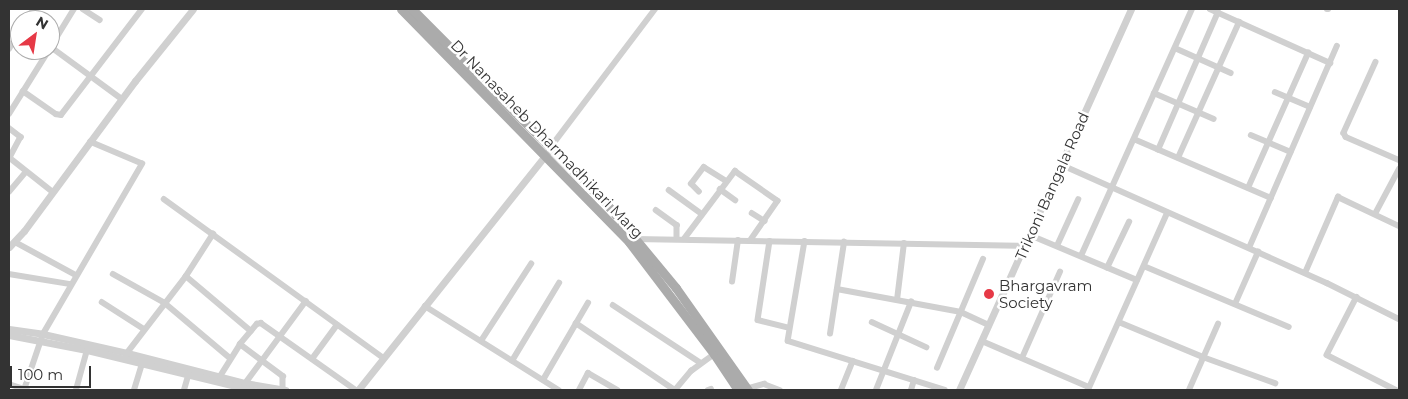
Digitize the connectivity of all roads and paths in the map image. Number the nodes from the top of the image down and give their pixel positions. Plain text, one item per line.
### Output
1 (74, 9) edge
2 (83, 9) edge
3 (142, 9) edge
4 (193, 9) edge
5 (400, 9) edge
6 (412, 9) edge
7 (655, 9) edge
8 (1131, 9) edge
9 (1192, 9) edge
10 (1210, 9) edge
11 (1218, 12) junction
12 (100, 20) dead end
13 (1239, 22) junction
14 (60, 32) edge
15 (1337, 46) dead end
16 (1175, 48) junction
17 (1308, 53) junction
18 (60, 55) edge
19 (1198, 58) junction
20 (42, 60) edge
21 (1376, 62) dead end
22 (1330, 63) junction
23 (1218, 67) junction
24 (1231, 73) dead end
25 (90, 76) junction
26 (23, 91) junction
27 (1274, 92) dead end
28 (1154, 94) junction
29 (1288, 98) junction
30 (122, 99) junction
31 (1178, 104) junction
32 (1310, 108) junction
33 (1198, 112) junction
34 (9, 114) edge
35 (1214, 119) dead end
36 (9, 128) edge
37 (1251, 134) dead end
38 (1134, 139) junction
39 (90, 142) junction
40 (1269, 142) junction
41 (1158, 150) junction
42 (548, 151) junction
43 (1291, 152) junction
44 (1178, 158) junction
45 (1399, 160) edge
46 (1062, 165) junction
47 (1399, 168) edge
48 (26, 172) junction
49 (726, 181) junction
50 (1112, 188) junction
51 (1248, 188) junction
52 (720, 189) junction
53 (669, 190) dead end
54 (9, 192) edge
55 (53, 192) junction
56 (699, 192) dead end
57 (1271, 198) junction
58 (164, 199) dead end
59 (735, 200) dead end
60 (1078, 200) dead end
61 (656, 210) dead end
62 (752, 213) dead end
63 (1167, 213) junction
64 (702, 214) junction
65 (1375, 214) junction
66 (765, 221) junction
67 (1129, 222) dead end
68 (1399, 226) edge
69 (213, 234) junction
70 (1030, 235) junction
71 (681, 239) junction
72 (632, 240) junction
73 (738, 240) junction
74 (751, 240) junction
75 (770, 241) junction
76 (804, 241) junction
77 (15, 242) junction
78 (844, 242) junction
79 (904, 243) junction
80 (1025, 246) junction
81 (1057, 246) junction
82 (9, 247) edge
83 (1249, 248) junction
84 (1258, 252) junction
85 (1081, 256) junction
86 (982, 260) dead end
87 (530, 264) dead end
88 (1144, 266) junction
89 (1107, 268) junction
90 (1060, 272) dead end
91 (1305, 273) junction
92 (9, 274) edge
93 (113, 274) dead end
94 (76, 275) junction
95 (186, 276) junction
96 (1137, 280) junction
97 (732, 282) dead end
98 (559, 283) dead end
99 (70, 284) junction
100 (837, 289) junction
101 (1357, 297) junction
102 (897, 300) junction
103 (306, 301) junction
104 (102, 302) dead end
105 (911, 302) junction
106 (165, 303) junction
107 (588, 303) dead end
108 (1235, 304) junction
109 (613, 305) dead end
110 (425, 306) junction
111 (961, 312) junction
112 (1399, 319) edge
113 (872, 322) dead end
114 (1119, 322) junction
115 (576, 323) junction
116 (1218, 324) dead end
117 (337, 325) junction
118 (989, 325) junction
119 (1290, 326) dead end
120 (789, 328) junction
121 (9, 329) edge
122 (144, 329) junction
123 (252, 330) junction
124 (830, 334) dead end
125 (899, 334) junction
126 (9, 335) edge
127 (280, 335) junction
128 (42, 337) junction
129 (481, 341) junction
130 (982, 341) junction
131 (240, 344) junction
132 (926, 346) dead end
133 (87, 350) junction
134 (717, 352) junction
135 (127, 353) junction
136 (1202, 357) junction
137 (230, 358) junction
138 (384, 358) junction
139 (1022, 358) junction
140 (312, 359) junction
141 (144, 360) junction
142 (262, 360) junction
143 (512, 361) junction
144 (853, 361) junction
145 (701, 363) junction
146 (937, 368) dead end
147 (884, 371) junction
148 (189, 372) junction
149 (218, 380) junction
150 (543, 380) junction
151 (914, 380) junction
152 (1275, 383) dead end
153 (9, 384) edge
154 (243, 386) junction
155 (1089, 388) edge
156 (26, 390) edge
157 (76, 390) edge
158 (134, 390) edge
159 (184, 390) edge
160 (252, 390) edge
161 (284, 390) edge
162 (357, 390) edge
163 (559, 390) edge
164 (579, 390) edge
165 (616, 390) edge
166 (675, 390) edge
167 (744, 390) edge
168 (780, 390) edge
169 (841, 390) edge
170 (876, 390) edge
171 (911, 390) edge
172 (946, 390) edge
173 (959, 390) edge
174 (1189, 390) edge
175 (1396, 390) edge

1 - 14 street
2 - 12 street
3 - 25 street
4 - 30 street
5 - 42 main road, Dr Nanasaheb Dharmadhikari Marg
6 - 42 main road, Dr Nanasaheb Dharmadhikari Marg
7 - 42 street
8 - 46 street, Trikoni Bangala Road
9 - 16 street
10 - 11 street
11 - 13 street
11 - 19 street
13 - 17 street
13 - 23 street
15 - 22 street
16 - 19 street
16 - 28 street
17 - 22 street
17 - 29 street
18 - 25 street
19 - 23 street
19 - 31 street
20 - 26 street
21 - 45 street
22 - 32 street
23 - 24 street
23 - 33 street
25 - 26 street
25 - 30 street
26 - 34 street
27 - 29 street
28 - 31 street
28 - 38 street
29 - 32 street
29 - 40 street
30 - 39 street
31 - 33 street
31 - 41 street
32 - 43 street
33 - 35 street
33 - 44 street
36 - 48 street
37 - 40 street
38 - 41 street
38 - 50 street
39 - 55 street
39 - 94 street
40 - 43 street
40 - 51 street
41 - 44 street
42 - 72 main road, Dr Nanasaheb Dharmadhikari Marg
42 - 110 street
43 - 57 street
44 - 51 street
46 - 50 street
46 - 70 street, Trikoni Bangala Road
47 - 65 street
48 - 54 street
48 - 55 street
49 - 52 street
49 - 56 street
49 - 66 street
50 - 63 street
50 - 85 street
51 - 57 street
52 - 59 street
52 - 64 street
53 - 64 street
55 - 77 street
57 - 83 street
58 - 69 street
60 - 81 street
61 - 71 street
62 - 66 street
63 - 83 street
63 - 88 street
64 - 71 street
65 - 68 street
65 - 91 street
66 - 74 street
67 - 89 street
69 - 95 street
69 - 103 street
70 - 80 street, Trikoni Bangala Road
70 - 81 street
71 - 72 street
71 - 73 street
72 - 134 main road, Dr Nanasaheb Dharmadhikari Marg
73 - 74 street
73 - 97 street
74 - 75 street
75 - 76 street
75 - 120 street
76 - 78 street
76 - 120 street
77 - 82 street
77 - 94 street
78 - 79 street
78 - 100 street
79 - 80 street
79 - 102 street
80 - 118 street, Trikoni Bangala Road
81 - 85 street
83 - 84 street
84 - 91 street
84 - 108 street
85 - 89 street
86 - 111 street
87 - 129 street
88 - 96 street
88 - 108 street
89 - 96 street
90 - 139 street
91 - 101 street
92 - 99 street
93 - 106 street
94 - 99 street
95 - 106 street
95 - 123 street
96 - 114 street
98 - 143 street
99 - 128 street
100 - 102 street
100 - 124 street
101 - 112 street
101 - 175 street
102 - 105 street
103 - 117 street
103 - 127 street
104 - 122 street
105 - 111 street
105 - 125 street
106 - 122 street
106 - 137 street
107 - 115 street
108 - 119 street
109 - 145 street
110 - 129 street
110 - 138 street
111 - 118 street
111 - 146 street
113 - 125 street
114 - 136 street
114 - 155 street
115 - 150 street
115 - 166 street
116 - 136 street
117 - 138 street
117 - 140 street
118 - 130 street, Trikoni Bangala Road
120 - 144 street
121 - 128 street
122 - 135 street
123 - 127 street
123 - 131 street
125 - 132 street
125 - 147 street
126 - 128 street
127 - 140 street
127 - 142 street
128 - 133 street
128 - 135 street
128 - 156 street
129 - 143 street
130 - 139 street
130 - 173 street, Trikoni Bangala Road
131 - 137 street
131 - 142 street
133 - 141 street
133 - 157 street
134 - 145 street
134 - 167 main road, Dr Nanasaheb Dharmadhikari Marg
135 - 141 street
136 - 152 street
136 - 174 street
137 - 149 street
138 - 162 street
139 - 155 street
140 - 162 street
141 - 148 street
141 - 158 street
142 - 154 street
142 - 161 street
143 - 150 street
144 - 147 street
144 - 169 street
145 - 166 street
147 - 151 street
147 - 170 street
148 - 149 street
148 - 159 street
149 - 154 street
150 - 163 street
151 - 171 street
151 - 172 street
153 - 156 street
154 - 160 street
154 - 161 street
164 - 165 street
167 - 168 street

